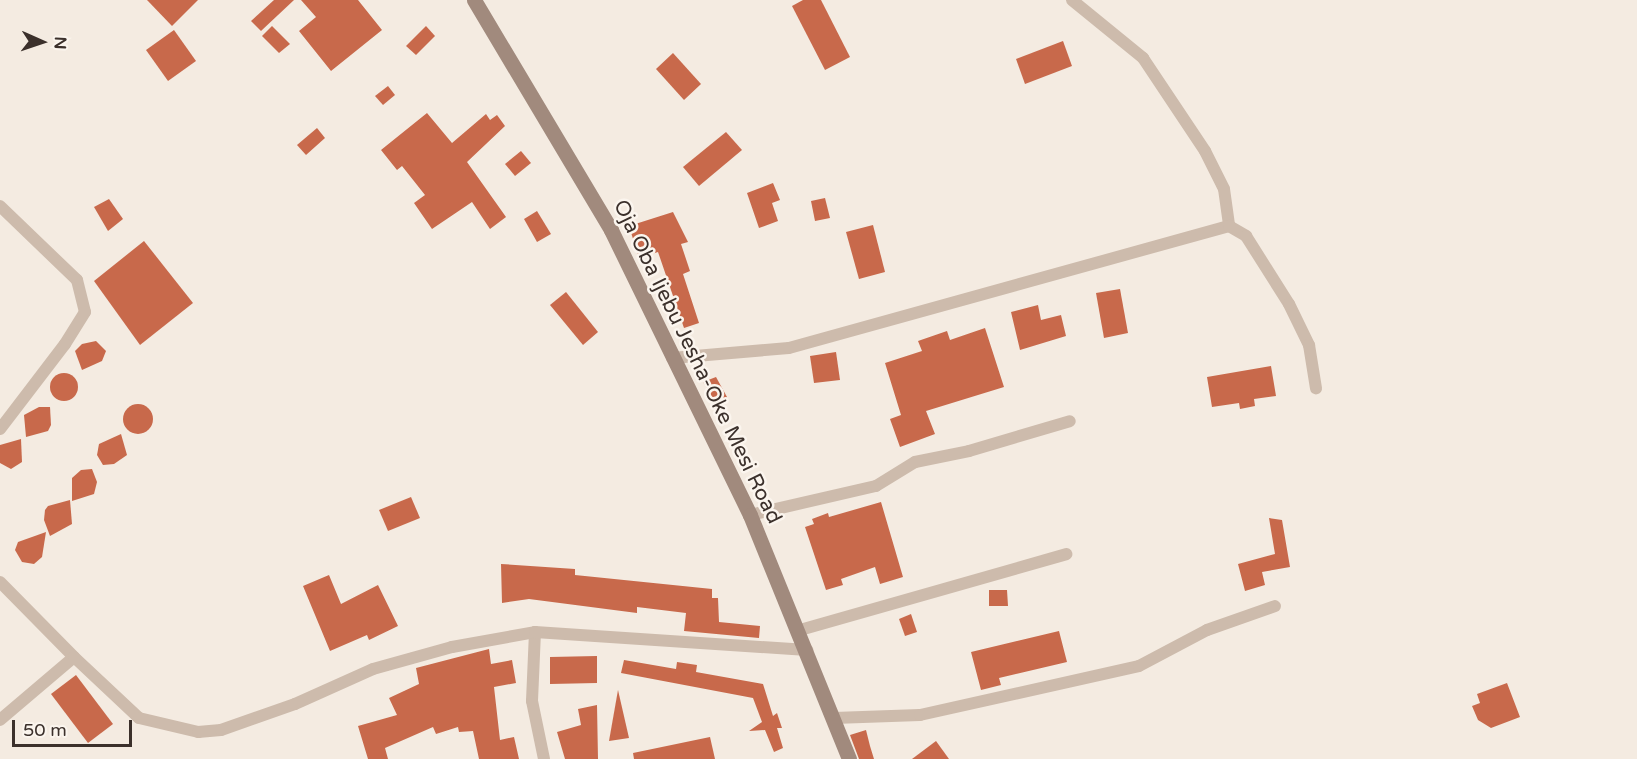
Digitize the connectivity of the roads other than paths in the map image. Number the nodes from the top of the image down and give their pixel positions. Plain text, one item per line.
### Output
1 (474, 0) edge
2 (1072, 0) edge
3 (0, 206) edge
4 (1229, 226) junction
5 (672, 358) junction
6 (1316, 388) dead end
7 (1070, 421) dead end
8 (0, 429) edge
9 (750, 515) junction
10 (1066, 554) dead end
11 (0, 582) edge
12 (1275, 606) dead end
13 (800, 630) junction
14 (535, 632) junction
15 (807, 650) junction
16 (74, 657) junction
17 (834, 718) junction
18 (0, 720) edge
19 (544, 759) edge
20 (849, 759) edge

1 - 5 main road, Oja Oba Ijebu Jesha-Oke Mesi Road
2 - 4 street
3 - 8 street
4 - 5 street
4 - 6 street
5 - 9 main road, Oja Oba Ijebu Jesha-Oke Mesi Road
7 - 9 street
9 - 13 main road, Oja Oba Ijebu Jesha-Oke Mesi Road
10 - 13 street
11 - 16 street
12 - 17 street
13 - 15 main road, Oja Oba Ijebu Jesha-Oke Mesi Road
14 - 15 street
14 - 16 street
14 - 19 street
15 - 17 main road, Oja Oba Ijebu Jesha-Oke Mesi Road
16 - 18 street
17 - 20 main road, Oja Oba Ijebu Jesha-Oke Mesi Road

